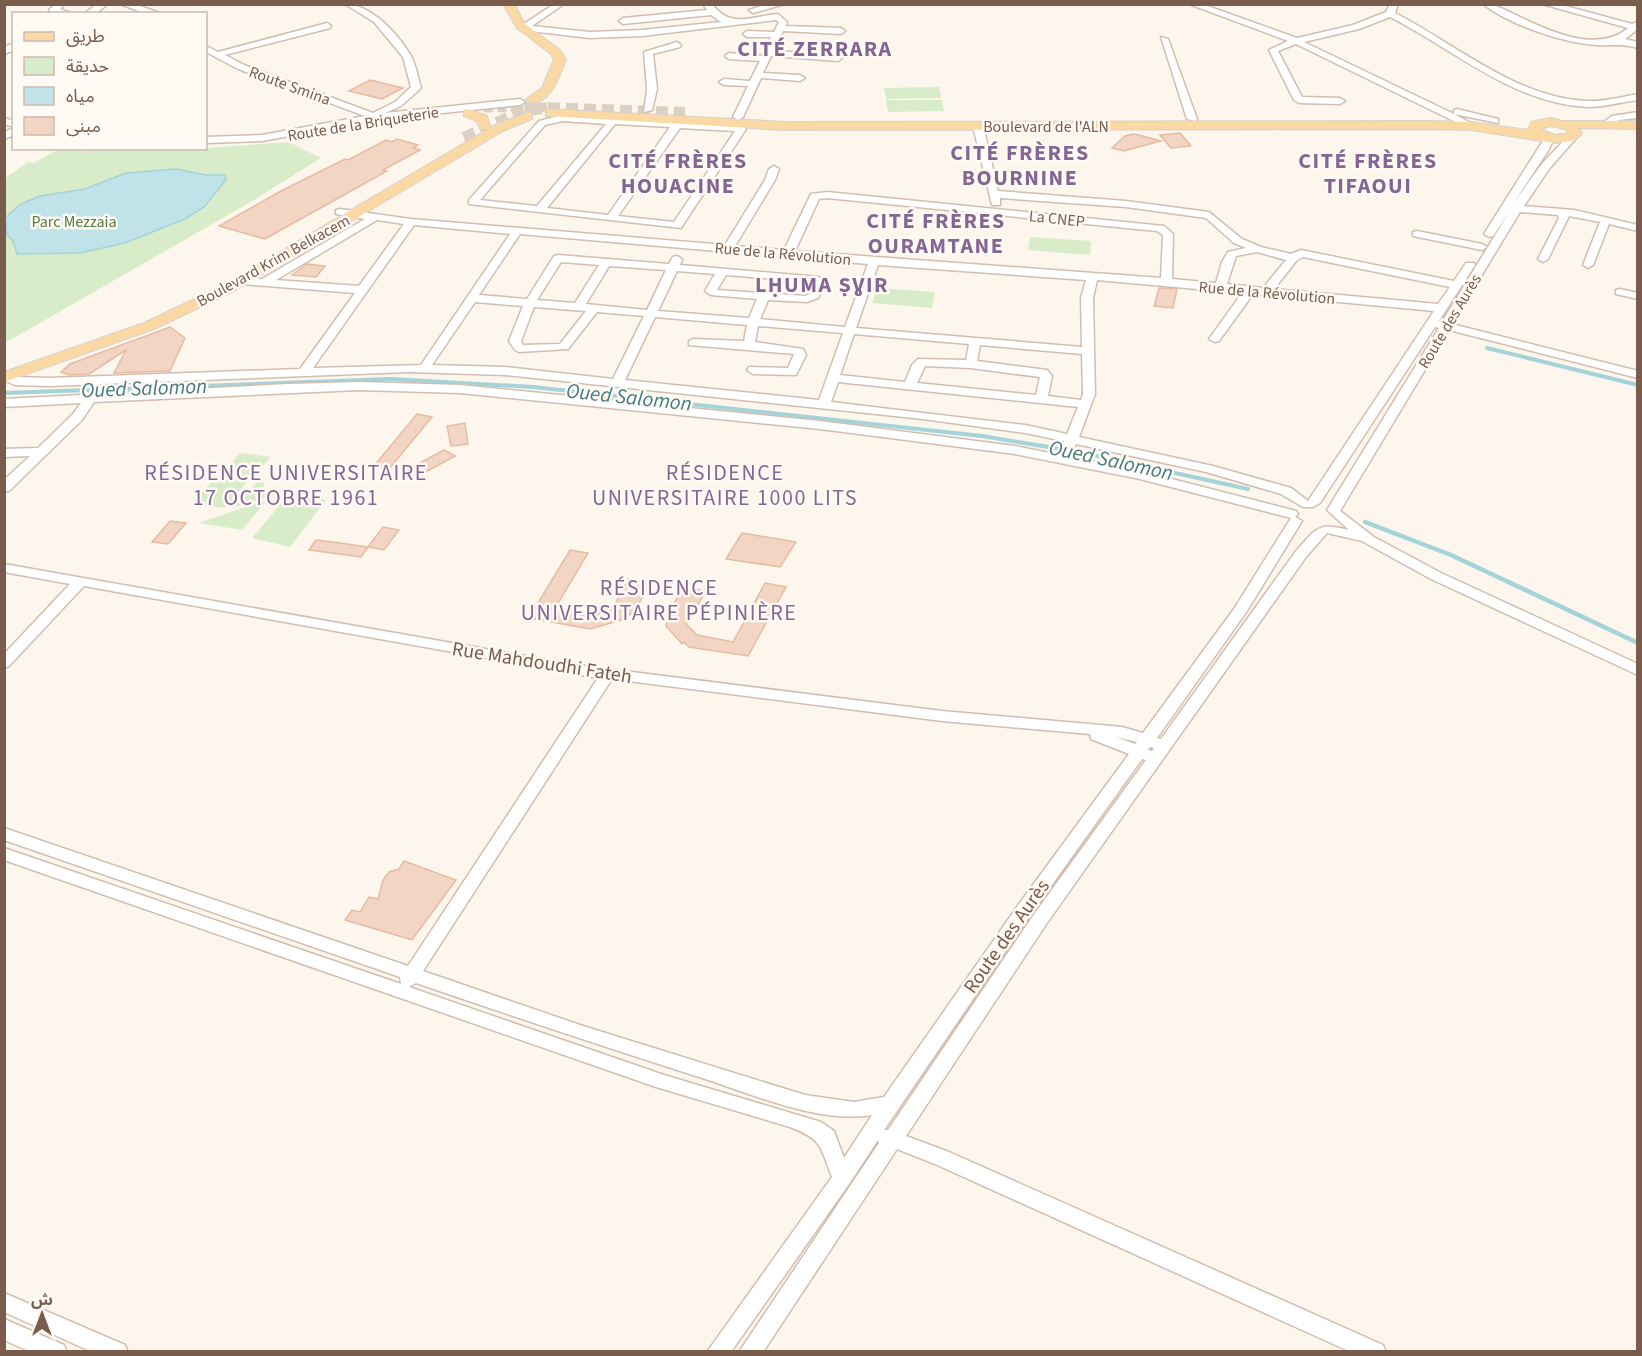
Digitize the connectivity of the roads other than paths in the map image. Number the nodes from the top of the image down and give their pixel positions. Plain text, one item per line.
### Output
1 (61, 4) edge
2 (124, 4) edge
3 (349, 4) edge
4 (508, 4) edge
5 (560, 4) edge
6 (781, 4) edge
7 (1193, 4) edge
8 (1486, 4) edge
9 (1546, 4) edge
10 (1392, 9) edge
11 (711, 10) edge
12 (745, 11) dead end
13 (61, 12) edge
14 (151, 12) edge
15 (735, 12) dead end
16 (623, 21) dead end
17 (733, 23) junction
18 (1635, 25) edge
19 (327, 26) dead end
20 (524, 28) junction
21 (778, 32) junction
22 (747, 34) dead end
23 (1164, 39) dead end
24 (1616, 40) junction
25 (837, 41) dead end
26 (1296, 41) junction
27 (677, 45) dead end
28 (1638, 45) edge
29 (1286, 46) junction
30 (207, 50) edge
31 (217, 55) junction
32 (729, 56) dead end
33 (766, 56) junction
34 (838, 58) dead end
35 (800, 78) dead end
36 (755, 79) junction
37 (724, 82) dead end
38 (1638, 97) edge
39 (550, 101) junction
40 (1340, 101) dead end
41 (1412, 103) junction
42 (520, 105) junction
43 (647, 110) junction
44 (468, 113) junction
45 (1638, 115) edge
46 (374, 116) junction
47 (528, 116) junction
48 (1192, 119) junction
49 (1425, 120) junction
50 (1456, 120) junction
51 (613, 121) junction
52 (1495, 121) junction
53 (741, 123) junction
54 (1564, 124) junction
55 (676, 125) junction
56 (1638, 125) edge
57 (484, 126) junction
58 (978, 126) junction
59 (1471, 126) junction
60 (1608, 129) junction
61 (1638, 131) edge
62 (1544, 132) junction
63 (1578, 139) junction
64 (207, 142) edge
65 (207, 142) edge
66 (1543, 151) junction
67 (774, 169) dead end
68 (993, 194) junction
69 (1511, 208) junction
70 (540, 210) junction
71 (998, 212) junction
72 (1563, 213) junction
73 (347, 214) junction
74 (373, 218) junction
75 (610, 218) junction
76 (1606, 219) junction
77 (411, 222) junction
78 (677, 226) junction
79 (1638, 228) edge
80 (517, 231) junction
81 (1417, 234) dead end
82 (684, 245) junction
83 (1482, 247) junction
84 (728, 249) junction
85 (1257, 249) junction
86 (783, 253) junction
87 (1297, 255) junction
88 (1544, 260) dead end
89 (874, 261) junction
90 (606, 262) junction
91 (1588, 265) dead end
92 (673, 266) junction
93 (723, 271) junction
94 (767, 274) junction
95 (1092, 277) junction
96 (241, 281) junction
97 (1166, 282) junction
98 (264, 283) junction
99 (1456, 285) junction
100 (1220, 288) junction
101 (363, 290) junction
102 (1249, 291) junction
103 (1620, 292) dead end
104 (1265, 293) junction
105 (1638, 296) edge
106 (764, 297) junction
107 (472, 298) junction
108 (530, 303) junction
109 (579, 307) junction
110 (594, 308) junction
111 (1442, 308) junction
112 (650, 313) junction
113 (753, 322) junction
114 (1431, 326) junction
115 (1444, 329) junction
116 (849, 330) junction
117 (1215, 339) dead end
118 (975, 341) junction
119 (693, 343) dead end
120 (749, 345) junction
121 (1089, 351) junction
122 (971, 364) junction
123 (425, 367) junction
124 (753, 370) dead end
125 (22, 371) junction
126 (5, 372) edge
127 (304, 372) junction
128 (1638, 375) edge
129 (405, 378) junction
130 (834, 378) junction
131 (50, 382) junction
132 (617, 383) junction
133 (910, 385) junction
134 (90, 399) junction
135 (1041, 399) junction
136 (4, 403) edge
137 (712, 403) junction
138 (825, 404) junction
139 (1086, 404) junction
140 (1072, 439) junction
141 (41, 452) junction
142 (4, 453) edge
143 (1064, 458) junction
144 (4, 488) edge
145 (1308, 503) junction
146 (1336, 512) junction
147 (1293, 517) junction
148 (1325, 529) junction
149 (1369, 540) junction
150 (4, 568) edge
151 (80, 582) junction
152 (4, 663) edge
153 (1638, 670) edge
154 (608, 674) junction
155 (1144, 746) junction
156 (1162, 752) junction
157 (4, 834) edge
158 (4, 854) edge
159 (232, 912) junction
160 (217, 929) junction
161 (413, 974) junction
162 (400, 991) junction
163 (904, 1084) junction
164 (923, 1094) junction
165 (805, 1103) junction
166 (890, 1104) junction
167 (793, 1120) junction
168 (872, 1132) junction
169 (893, 1139) junction
170 (842, 1178) junction
171 (4, 1302) edge
172 (4, 1329) edge
173 (1368, 1350) edge
174 (56, 1352) edge
175 (117, 1352) edge
176 (718, 1352) edge
177 (750, 1352) edge

1 - 13 street
2 - 14 street
3 - 46 street
4 - 20 main road
5 - 20 street
6 - 12 street
7 - 26 street
8 - 24 street
9 - 18 street
10 - 26 street
10 - 38 street
11 - 15 street
11 - 16 street
11 - 17 street
17 - 20 street
17 - 21 street
18 - 24 street
19 - 31 street
20 - 39 main road
21 - 22 street
21 - 25 street
21 - 33 street
23 - 48 street
24 - 28 street
26 - 29 street
26 - 41 street
27 - 43 street
29 - 40 street
29 - 41 street
30 - 31 street, Route Smina
31 - 46 street, Route Smina
32 - 33 street
33 - 34 street
33 - 36 street
35 - 36 street
36 - 37 street
36 - 53 street
39 - 42 main road
39 - 43 main road, Boulevard de l'ALN
39 - 47 main road
39 - 53 main road, Boulevard de l'ALN
41 - 49 street
41 - 50 street
41 - 52 street
42 - 44 street, Route de la Briqueterie
42 - 46 street, Route de la Briqueterie
42 - 47 main road
42 - 57 main road, Boulevard Krim Belkacem
43 - 53 main road, Boulevard de l'ALN
44 - 57 main road
44 - 65 street, Route de la Briqueterie
45 - 60 street
46 - 64 street, Route de la Briqueterie
47 - 73 main road, Boulevard Krim Belkacem
48 - 49 main road, Boulevard de l'ALN
48 - 53 main road, Boulevard de l'ALN
49 - 50 main road, Boulevard de l'ALN
50 - 52 main road, Boulevard de l'ALN
50 - 59 street
51 - 55 street
51 - 70 street
51 - 70 street
52 - 62 main road, Boulevard de l'ALN
53 - 55 street
53 - 58 main road, Boulevard de l'ALN
53 - 78 street
54 - 60 main road
54 - 62 main road
54 - 63 main road
55 - 75 street
56 - 60 main road
57 - 73 main road, Boulevard Krim Belkacem
58 - 59 main road, Boulevard de l'ALN
58 - 68 street
59 - 62 main road, Boulevard de l'ALN
59 - 66 main road
60 - 61 main road
60 - 63 main road
60 - 63 main road
62 - 63 main road
62 - 66 street, Route des Aurès
63 - 69 street, Route des Aurès
66 - 69 street, Route des Aurès
67 - 84 street
68 - 71 street
68 - 85 street
69 - 72 street
69 - 83 street, Route des Aurès
69 - 115 street, Route des Aurès
70 - 75 street
71 - 86 street, La CNEP
71 - 97 street, La CNEP
72 - 76 street
72 - 88 street
73 - 74 street, Rue de la Révolution
73 - 96 main road, Boulevard Krim Belkacem
73 - 126 main road, Boulevard Krim Belkacem
74 - 77 street, Rue de la Révolution
74 - 98 street
75 - 78 street
76 - 79 street
76 - 91 street
77 - 80 street, Rue de la Révolution
77 - 101 street
78 - 82 street
80 - 82 street, Rue de la Révolution
80 - 107 street
81 - 83 street, Route des Aurès
82 - 84 street, Rue de la Révolution
82 - 92 street
83 - 99 street, Route des Aurès
84 - 86 street, Rue de la Révolution
85 - 87 street
85 - 100 street
86 - 89 street, Rue de la Révolution
86 - 94 street
87 - 99 street
87 - 104 street
89 - 95 street, Rue de la Révolution
89 - 116 street
90 - 92 street
90 - 108 street
90 - 109 street
92 - 93 street
92 - 112 street
93 - 94 street
93 - 106 street
94 - 106 street
95 - 97 street, Rue de la Révolution
95 - 121 street
96 - 98 street
96 - 125 main road, Boulevard Krim Belkacem
97 - 100 street, Rue de la Révolution
98 - 101 street
99 - 111 street, Route des Aurès
100 - 102 street, Rue de la Révolution
101 - 127 street
102 - 104 street, Rue de la Révolution
102 - 117 street
103 - 105 street
104 - 111 street, Rue de la Révolution
106 - 113 street
107 - 108 street
107 - 123 street
108 - 109 street
108 - 110 street
109 - 110 street
110 - 112 street
111 - 114 street, Route des Aurès
112 - 113 street
112 - 132 street
113 - 116 street
113 - 120 street
114 - 115 street
114 - 145 street, Route des Aurès
115 - 128 street
115 - 146 street, Route des Aurès
116 - 118 street
116 - 130 street
118 - 121 street
118 - 122 street
119 - 120 street
120 - 124 street
121 - 139 street
122 - 133 street
122 - 135 street
123 - 129 street
123 - 132 street
125 - 126 main road, Boulevard Krim Belkacem
125 - 131 street
126 - 131 street
127 - 129 street
127 - 131 street
129 - 134 street
129 - 137 street
130 - 133 street
130 - 138 street
132 - 137 street
133 - 135 street
134 - 136 street
134 - 141 street
135 - 139 street
137 - 138 street
137 - 143 street
138 - 140 street
139 - 140 street
140 - 143 street
140 - 145 street
141 - 142 street
141 - 144 street
143 - 147 street
145 - 146 street
145 - 147 street, Route des Aurès
146 - 148 street, Route des Aurès
146 - 149 street
147 - 148 street
147 - 155 street, Route des Aurès
148 - 149 street
148 - 156 street, Route des Aurès
149 - 153 street
150 - 151 street, Rue Mahdoudhi Fateh
151 - 152 street
151 - 154 street, Rue Mahdoudhi Fateh
154 - 155 street, Rue Mahdoudhi Fateh
154 - 161 street
155 - 156 street, Rue Mahdoudhi Fateh
155 - 163 street, Route des Aurès
156 - 164 street, Route des Aurès
157 - 159 street
158 - 160 street
159 - 160 street
159 - 161 street
160 - 162 street
161 - 162 street
161 - 165 street
162 - 167 street
163 - 164 street
163 - 166 street, Route des Aurès
164 - 169 street, Route des Aurès
165 - 166 street
165 - 167 street
166 - 168 street, Route des Aurès
167 - 170 street
168 - 169 street
168 - 170 street, Route des Aurès
169 - 173 street
169 - 177 street, Route des Aurès
170 - 176 street, Route des Aurès
171 - 175 street
172 - 174 street

